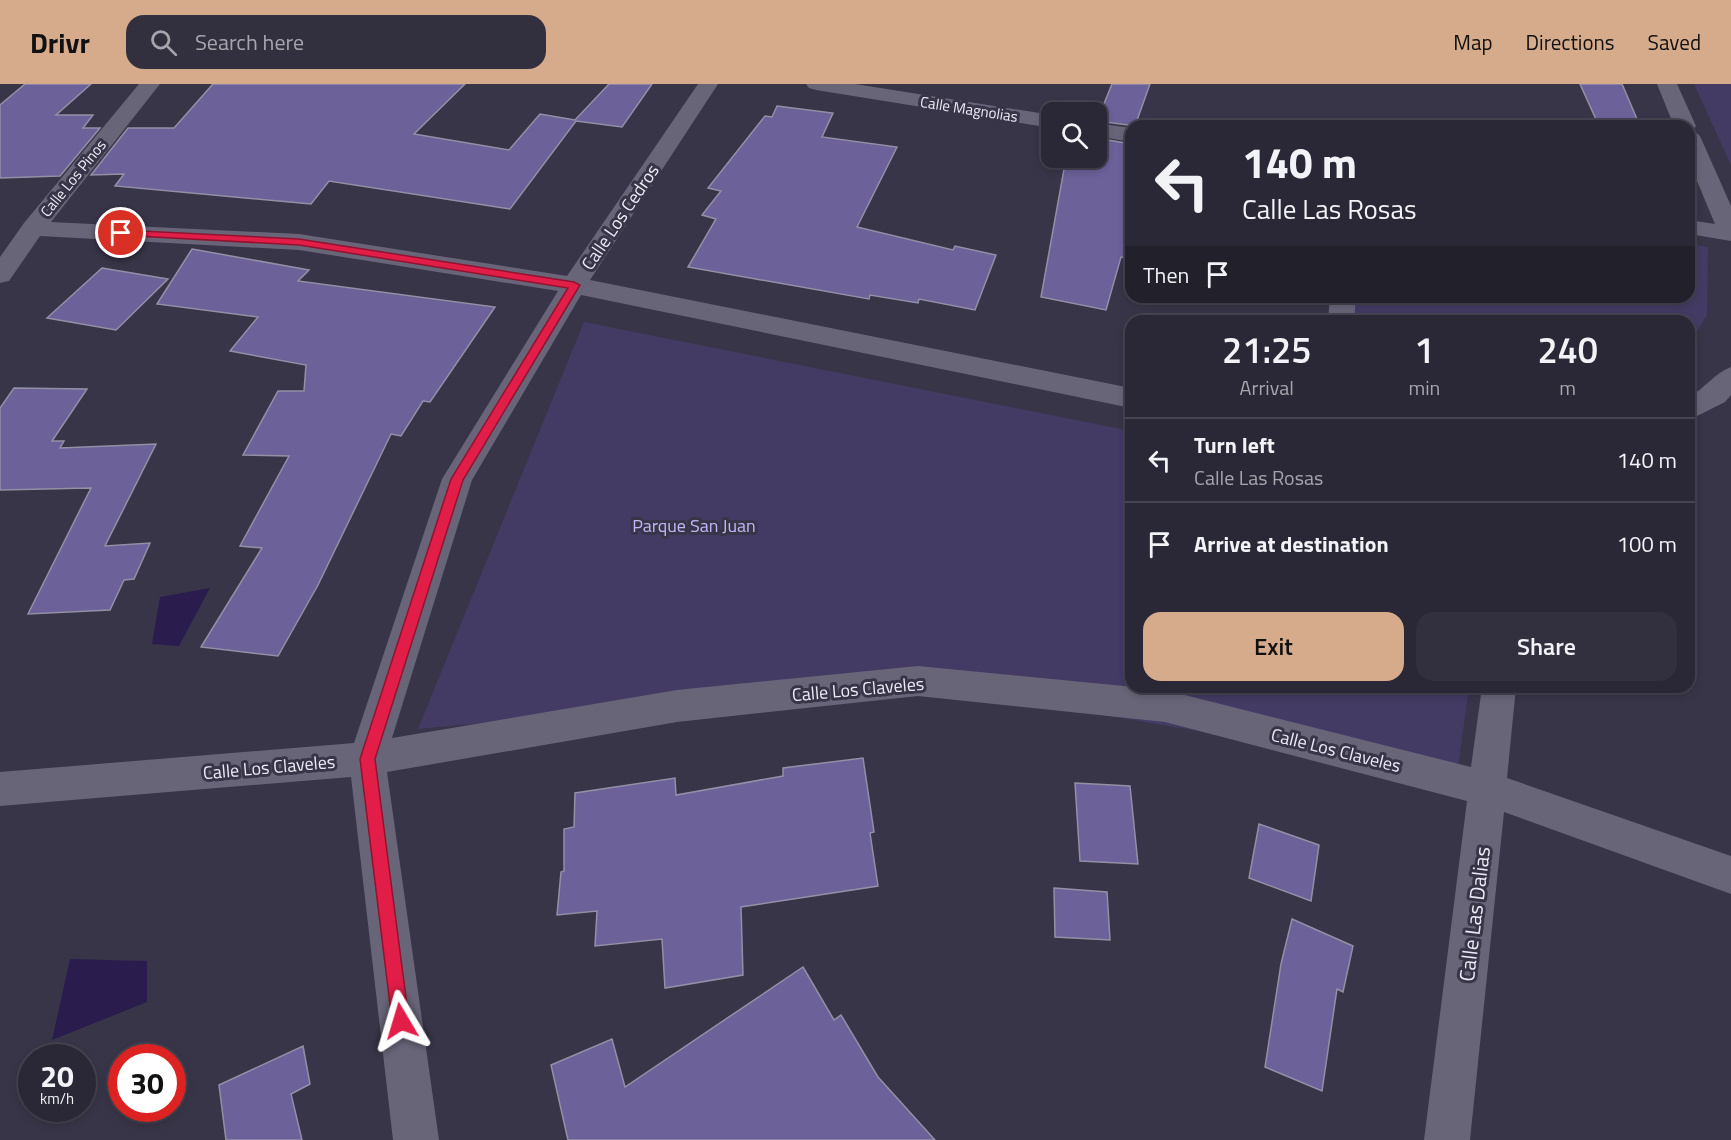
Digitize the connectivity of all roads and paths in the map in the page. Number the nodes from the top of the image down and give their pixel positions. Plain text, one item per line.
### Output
1 (150, 84) edge
2 (708, 84) edge
3 (816, 84) edge
4 (1667, 84) edge
5 (1041, 120) edge
6 (1682, 120) edge
7 (1107, 131) edge
8 (1125, 134) edge
9 (1695, 150) edge
10 (33, 228) junction
11 (1695, 228) edge
12 (1731, 234) edge
13 (0, 275) edge
14 (574, 285) junction
15 (1731, 377) edge
16 (1125, 397) edge
17 (1695, 407) edge
18 (1498, 693) edge
19 (367, 759) junction
20 (0, 789) edge
21 (1489, 789) junction
22 (1731, 875) edge
23 (416, 1140) edge
24 (1447, 1140) edge

1 - 10 street, Calle Los Pinos
2 - 14 street, Calle Los Cedros
3 - 5 street, Calle Magnolias
4 - 6 street
7 - 8 street
9 - 12 street
10 - 13 street, Calle Los Pinos
10 - 14 street
11 - 12 street
14 - 16 street
14 - 19 street, Calle Los Cedros
15 - 17 street
18 - 21 street, Calle Las Dalias
19 - 20 street, Calle Los Claveles
19 - 21 street, Calle Los Claveles
19 - 23 street, Calle Los Cedros
21 - 22 street, Calle Los Claveles
21 - 24 street, Calle Las Dalias

